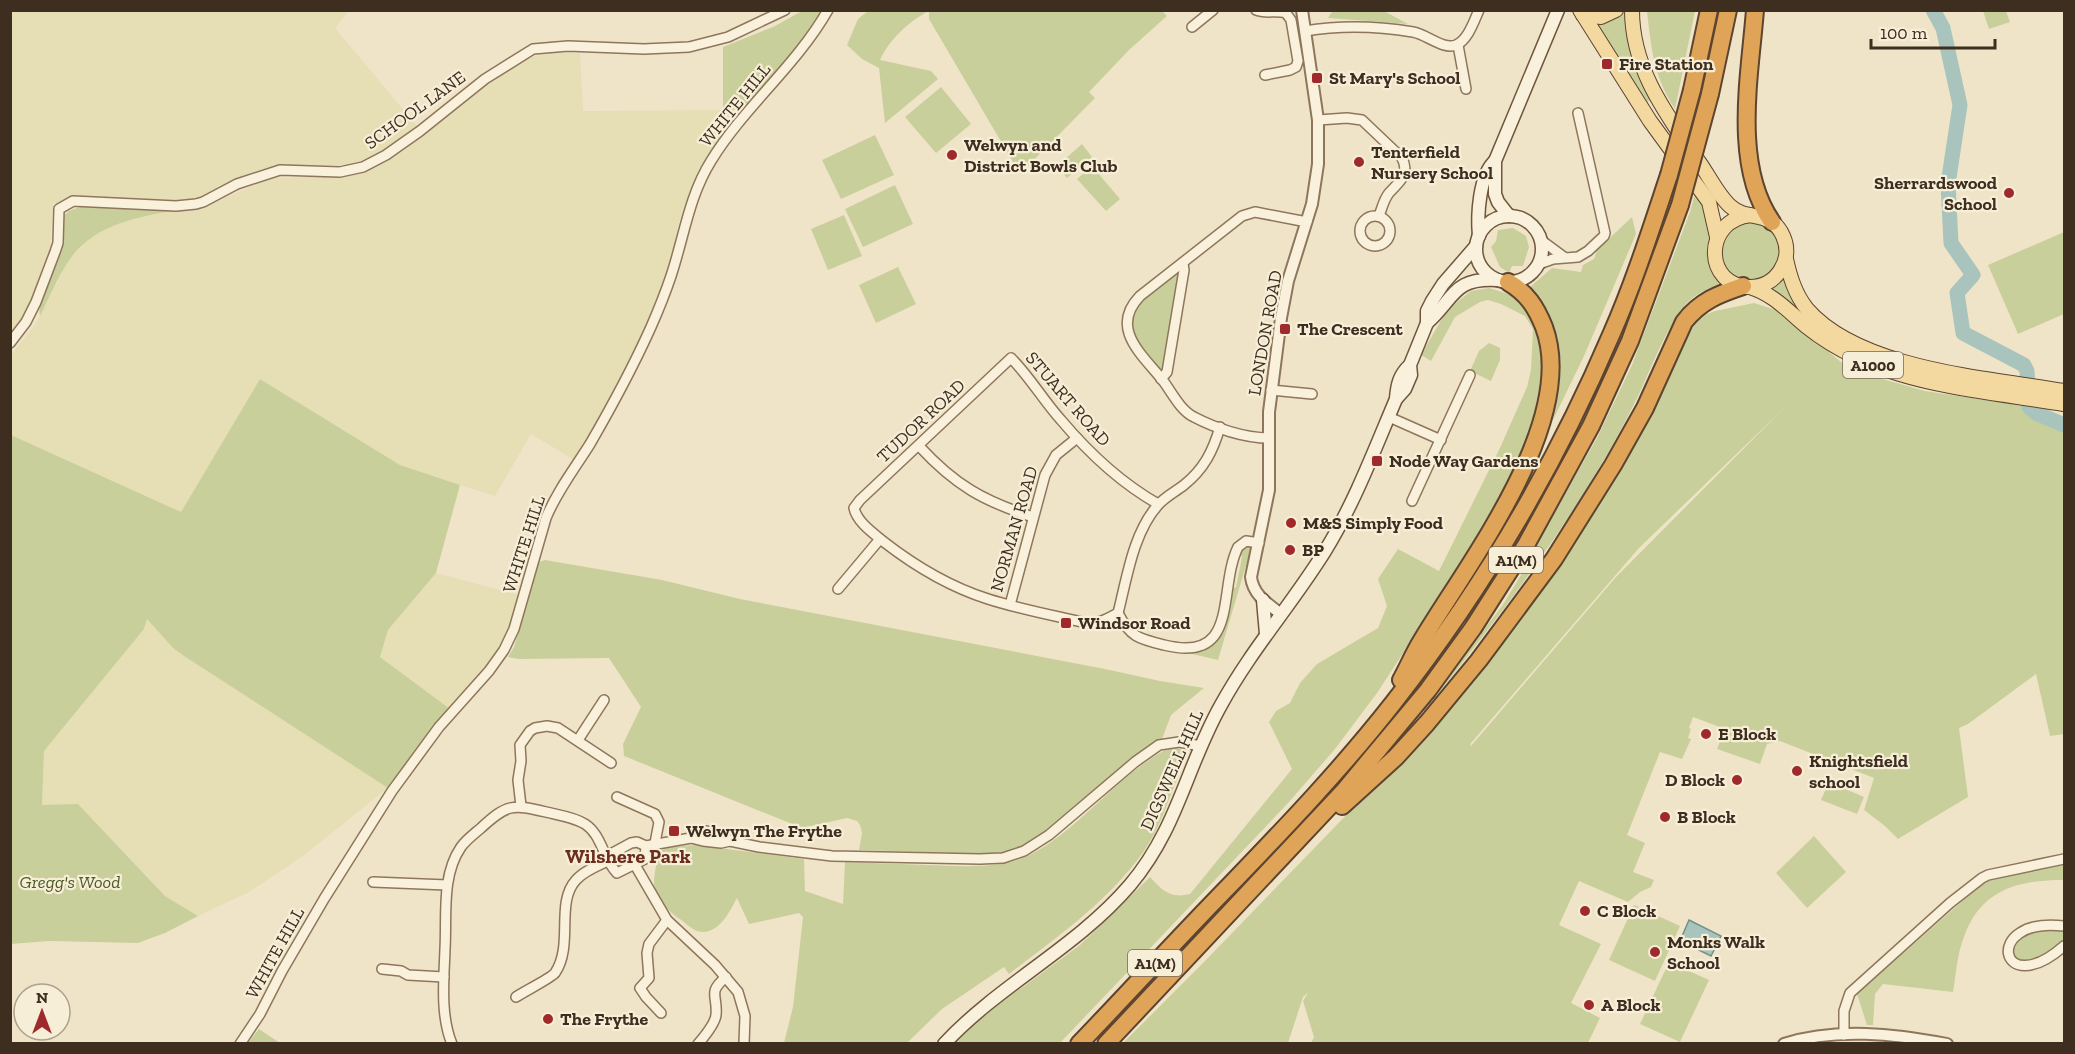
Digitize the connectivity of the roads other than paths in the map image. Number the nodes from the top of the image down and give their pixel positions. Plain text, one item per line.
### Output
1 (785, 10) edge
2 (828, 10) edge
3 (1213, 10) edge
4 (1256, 10) edge
5 (1302, 10) edge
6 (1479, 10) edge
7 (1616, 10) edge
8 (1632, 10) edge
9 (1708, 10) edge
10 (1728, 10) edge
11 (1755, 10) edge
12 (1557, 11) edge
13 (1581, 13) edge
14 (768, 14) edge
15 (1192, 27) dead end
16 (1305, 31) junction
17 (1458, 45) junction
18 (1265, 75) dead end
19 (1466, 89) dead end
20 (1578, 114) dead end
21 (1318, 120) junction
22 (1495, 161) junction
23 (1751, 214) junction
24 (1379, 216) dead end
25 (1509, 216) junction
26 (1307, 222) junction
27 (1772, 222) junction
28 (1717, 237) junction
29 (1541, 240) junction
30 (1477, 241) junction
31 (1564, 257) junction
32 (1786, 259) junction
33 (1184, 264) junction
34 (1539, 264) junction
35 (1504, 281) junction
36 (1747, 287) junction
37 (1427, 323) junction
38 (10, 343) edge
39 (1011, 358) joint
40 (1470, 375) dead end
41 (1161, 379) junction
42 (2016, 389) junction
43 (1271, 390) junction
44 (2064, 391) edge
45 (2034, 392) junction
46 (1312, 394) dead end
47 (2064, 404) edge
48 (1389, 417) junction
49 (1220, 428) junction
50 (1077, 438) junction
51 (1269, 438) junction
52 (1441, 440) junction
53 (919, 446) junction
54 (1412, 501) dead end
55 (1158, 504) junction
56 (1033, 517) junction
57 (880, 539) junction
58 (1259, 543) junction
59 (838, 589) dead end
60 (1263, 600) junction
61 (1010, 605) junction
62 (1118, 613) junction
63 (1281, 614) junction
64 (1266, 634) junction
65 (604, 700) dead end
66 (1381, 718) junction
67 (578, 740) junction
68 (1201, 746) junction
69 (611, 763) dead end
70 (617, 797) dead end
71 (521, 806) junction
72 (651, 844) junction
73 (607, 859) junction
74 (2064, 859) edge
75 (635, 865) junction
76 (1273, 867) junction
77 (373, 882) dead end
78 (447, 885) junction
79 (667, 920) junction
80 (2064, 926) edge
81 (2064, 946) edge
82 (381, 969) dead end
83 (444, 977) junction
84 (726, 977) junction
85 (516, 997) dead end
86 (662, 1013) dead end
87 (1844, 1035) junction
88 (1943, 1043) edge
89 (240, 1044) edge
90 (452, 1044) edge
91 (698, 1044) edge
92 (744, 1044) edge
93 (944, 1044) edge
94 (1079, 1044) edge
95 (1106, 1044) edge
96 (1784, 1044) edge

1 - 14 street, SCHOOL LANE
2 - 89 street, WHITE HILL
3 - 15 street
4 - 18 street
5 - 16 street, LONDON ROAD
6 - 17 street
7 - 13 main road
8 - 23 main road
9 - 66 highway, A1(M), bridge
10 - 76 highway, A1(M), bridge
11 - 27 highway
12 - 22 main road
13 - 28 main road
14 - 38 street, SCHOOL LANE
16 - 17 street
16 - 21 street, LONDON ROAD
17 - 19 street
20 - 31 street
21 - 24 street
21 - 26 street, LONDON ROAD
22 - 25 main road
22 - 30 main road
23 - 27 main road
23 - 28 main road
25 - 29 main road
25 - 30 main road
26 - 33 street
26 - 43 street, LONDON ROAD
27 - 32 main road
28 - 36 main road
29 - 31 street
29 - 34 main road
30 - 35 main road
30 - 37 main road
31 - 34 street
32 - 36 main road
32 - 42 main road, A1000
33 - 41 street
33 - 41 street
34 - 35 main road
35 - 37 main road
35 - 66 highway, A1(M)
36 - 42 main road, A1000
36 - 76 highway, A1(M)
37 - 48 main road, DIGSWELL HILL
39 - 50 street, STUART ROAD
39 - 53 street, TUDOR ROAD
40 - 52 street
41 - 49 street
42 - 45 main road, A1000
43 - 46 street
43 - 51 street, LONDON ROAD
44 - 45 main road, A1000
45 - 47 main road, A1000
48 - 52 street
48 - 63 main road, DIGSWELL HILL
49 - 51 street
49 - 55 street
50 - 55 street, STUART ROAD
50 - 56 street, NORMAN ROAD
51 - 58 street, LONDON ROAD
52 - 54 street
53 - 56 street
53 - 57 street, TUDOR ROAD
55 - 62 street
56 - 61 street, NORMAN ROAD
57 - 59 street
57 - 61 street
58 - 60 street, LONDON ROAD
58 - 62 street
60 - 63 street, LONDON ROAD
60 - 64 main road
61 - 62 street
63 - 64 main road, DIGSWELL HILL
64 - 68 main road, DIGSWELL HILL
65 - 67 street
66 - 94 highway, A1(M)
67 - 69 street
67 - 71 street
68 - 72 street
68 - 93 main road, DIGSWELL HILL
70 - 72 street
71 - 73 street
71 - 78 street
72 - 73 street
72 - 75 street
73 - 75 street
73 - 85 street
74 - 87 street
75 - 79 street
76 - 95 highway, A1(M)
77 - 78 street
78 - 83 street
79 - 84 street
79 - 86 street
80 - 81 street
82 - 83 street
83 - 90 street
84 - 91 street
84 - 92 street
87 - 88 street
87 - 96 street

